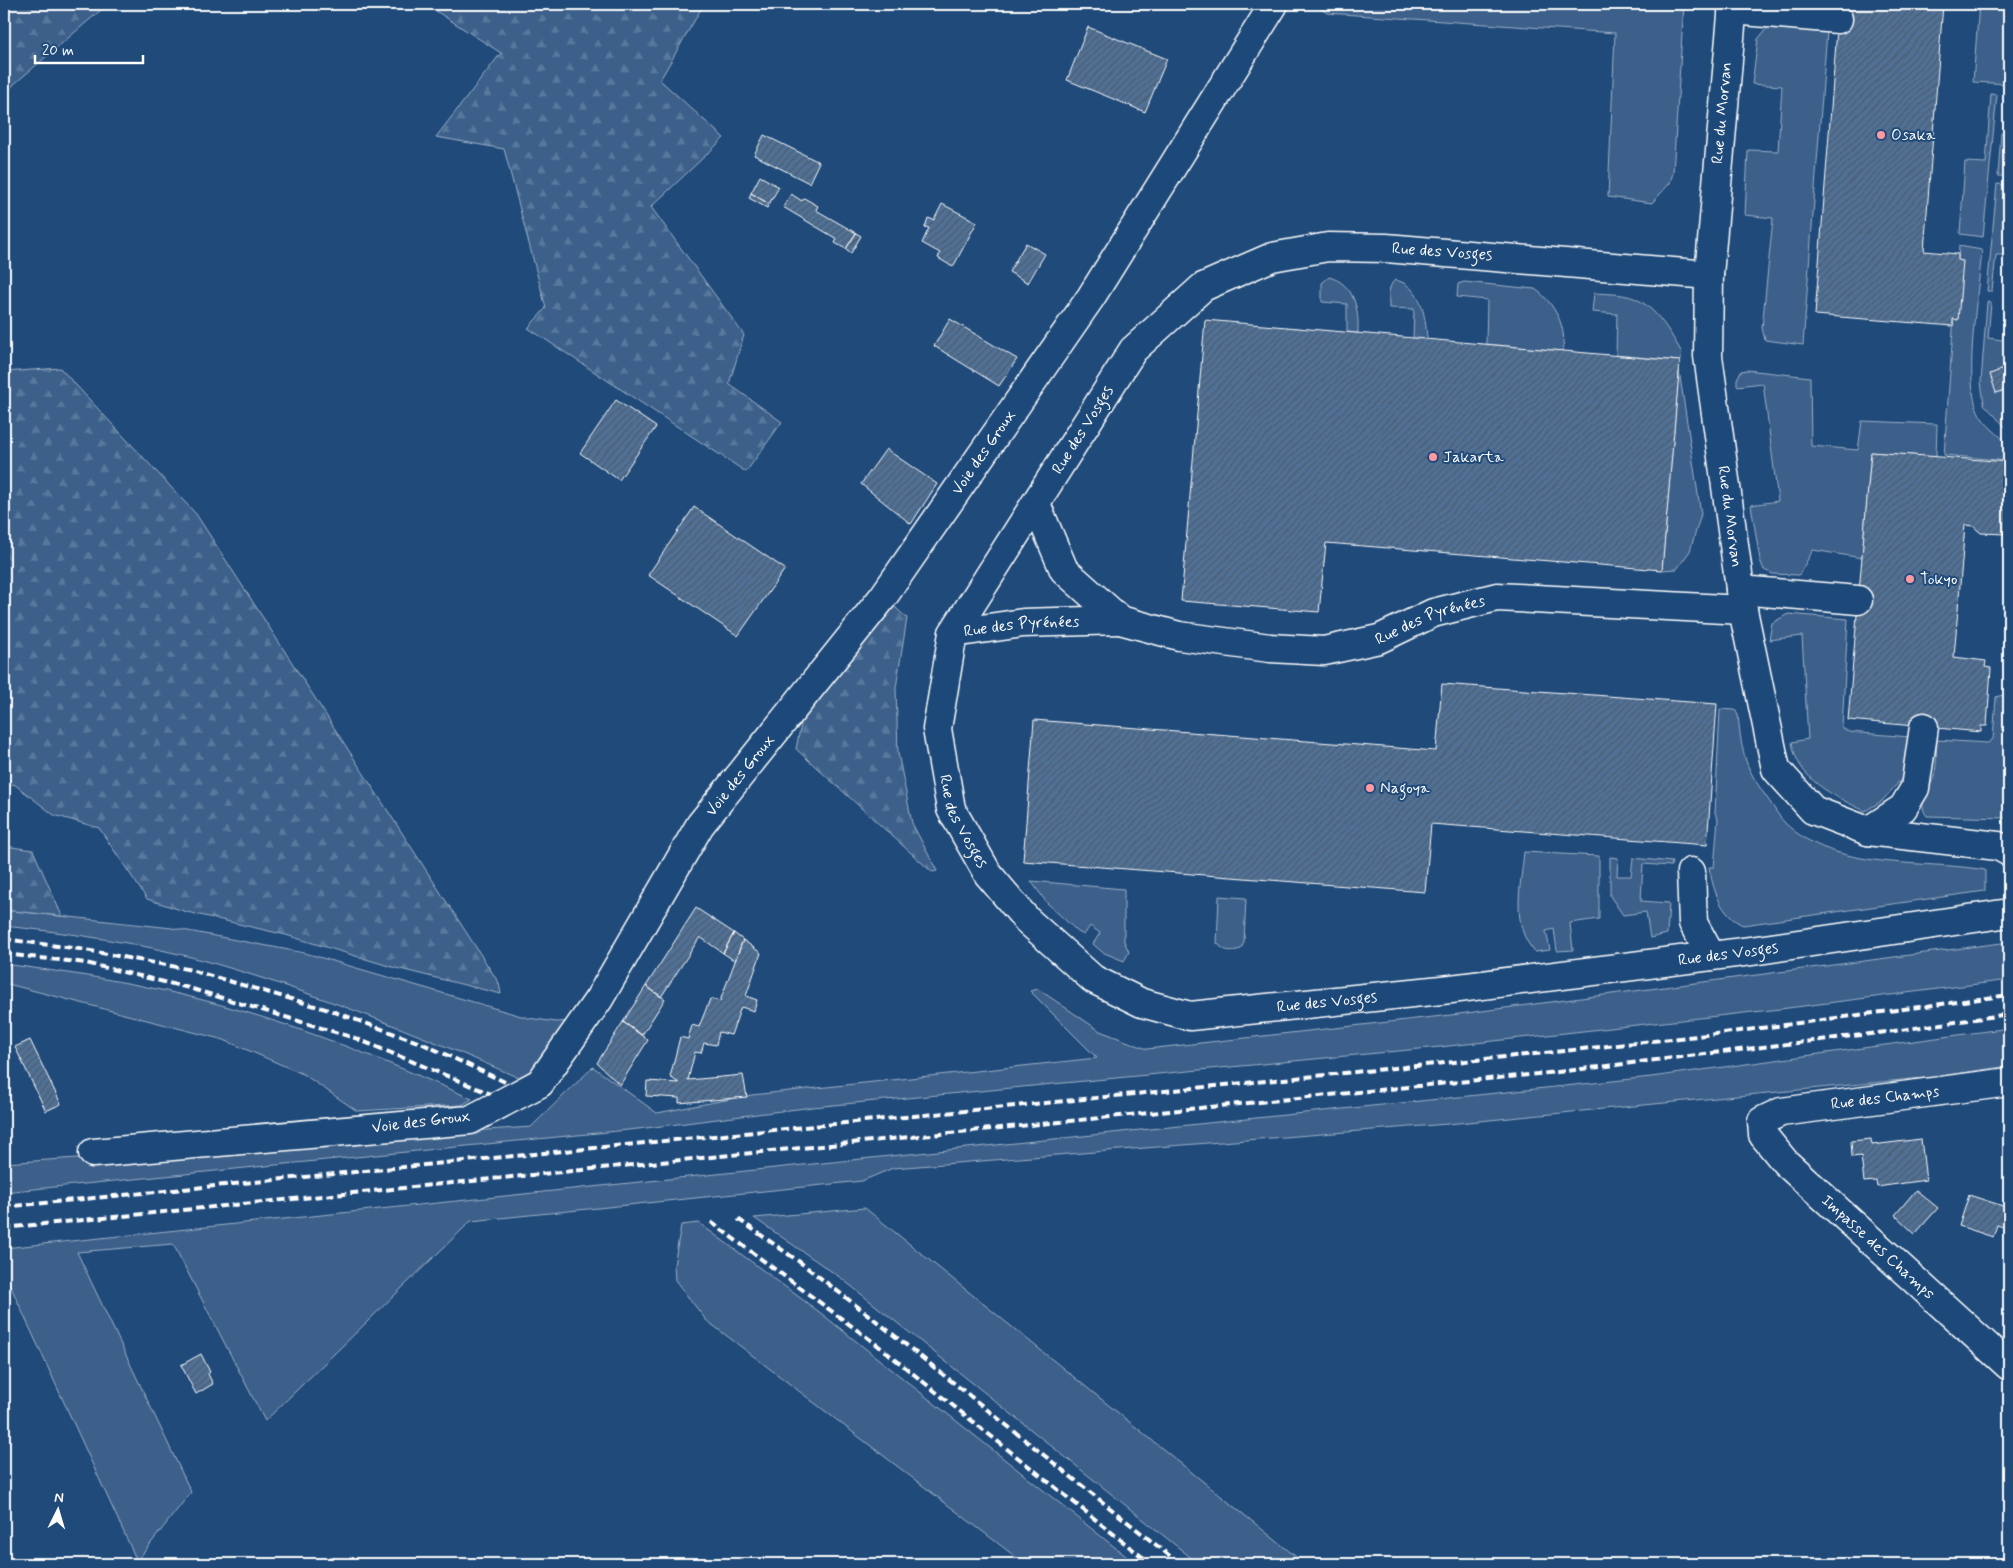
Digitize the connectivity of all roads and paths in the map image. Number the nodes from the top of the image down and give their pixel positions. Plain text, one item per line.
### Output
1 (1274, 4) edge
2 (1733, 7) edge
3 (1838, 19) dead end
4 (1709, 275) junction
5 (1036, 504) junction
6 (1741, 600) junction
7 (1858, 600) dead end
8 (1120, 620) junction
9 (954, 633) junction
10 (1924, 727) dead end
11 (1868, 831) junction
12 (2009, 852) edge
13 (1691, 872) dead end
14 (2009, 913) edge
15 (1711, 956) junction
16 (2009, 1082) edge
17 (1762, 1121) joint
18 (93, 1153) dead end
19 (2009, 1366) edge

1 - 18 street, Voie des Groux
2 - 3 street
2 - 4 street, Rue du Morvan
4 - 5 street, Rue des Vosges
4 - 6 street, Rue du Morvan
5 - 8 street, Rue des Pyrénées
5 - 9 street, Rue des Vosges
6 - 7 street, Rue des Pyrénées
6 - 8 street, Rue des Pyrénées
6 - 11 street, Rue du Morvan
8 - 9 street, Rue des Pyrénées
9 - 15 street, Rue des Vosges
10 - 11 street
11 - 12 street, Rue du Morvan
13 - 15 street
14 - 15 street, Rue des Vosges
16 - 17 street, Rue des Champs
17 - 19 street, Impasse des Champs

